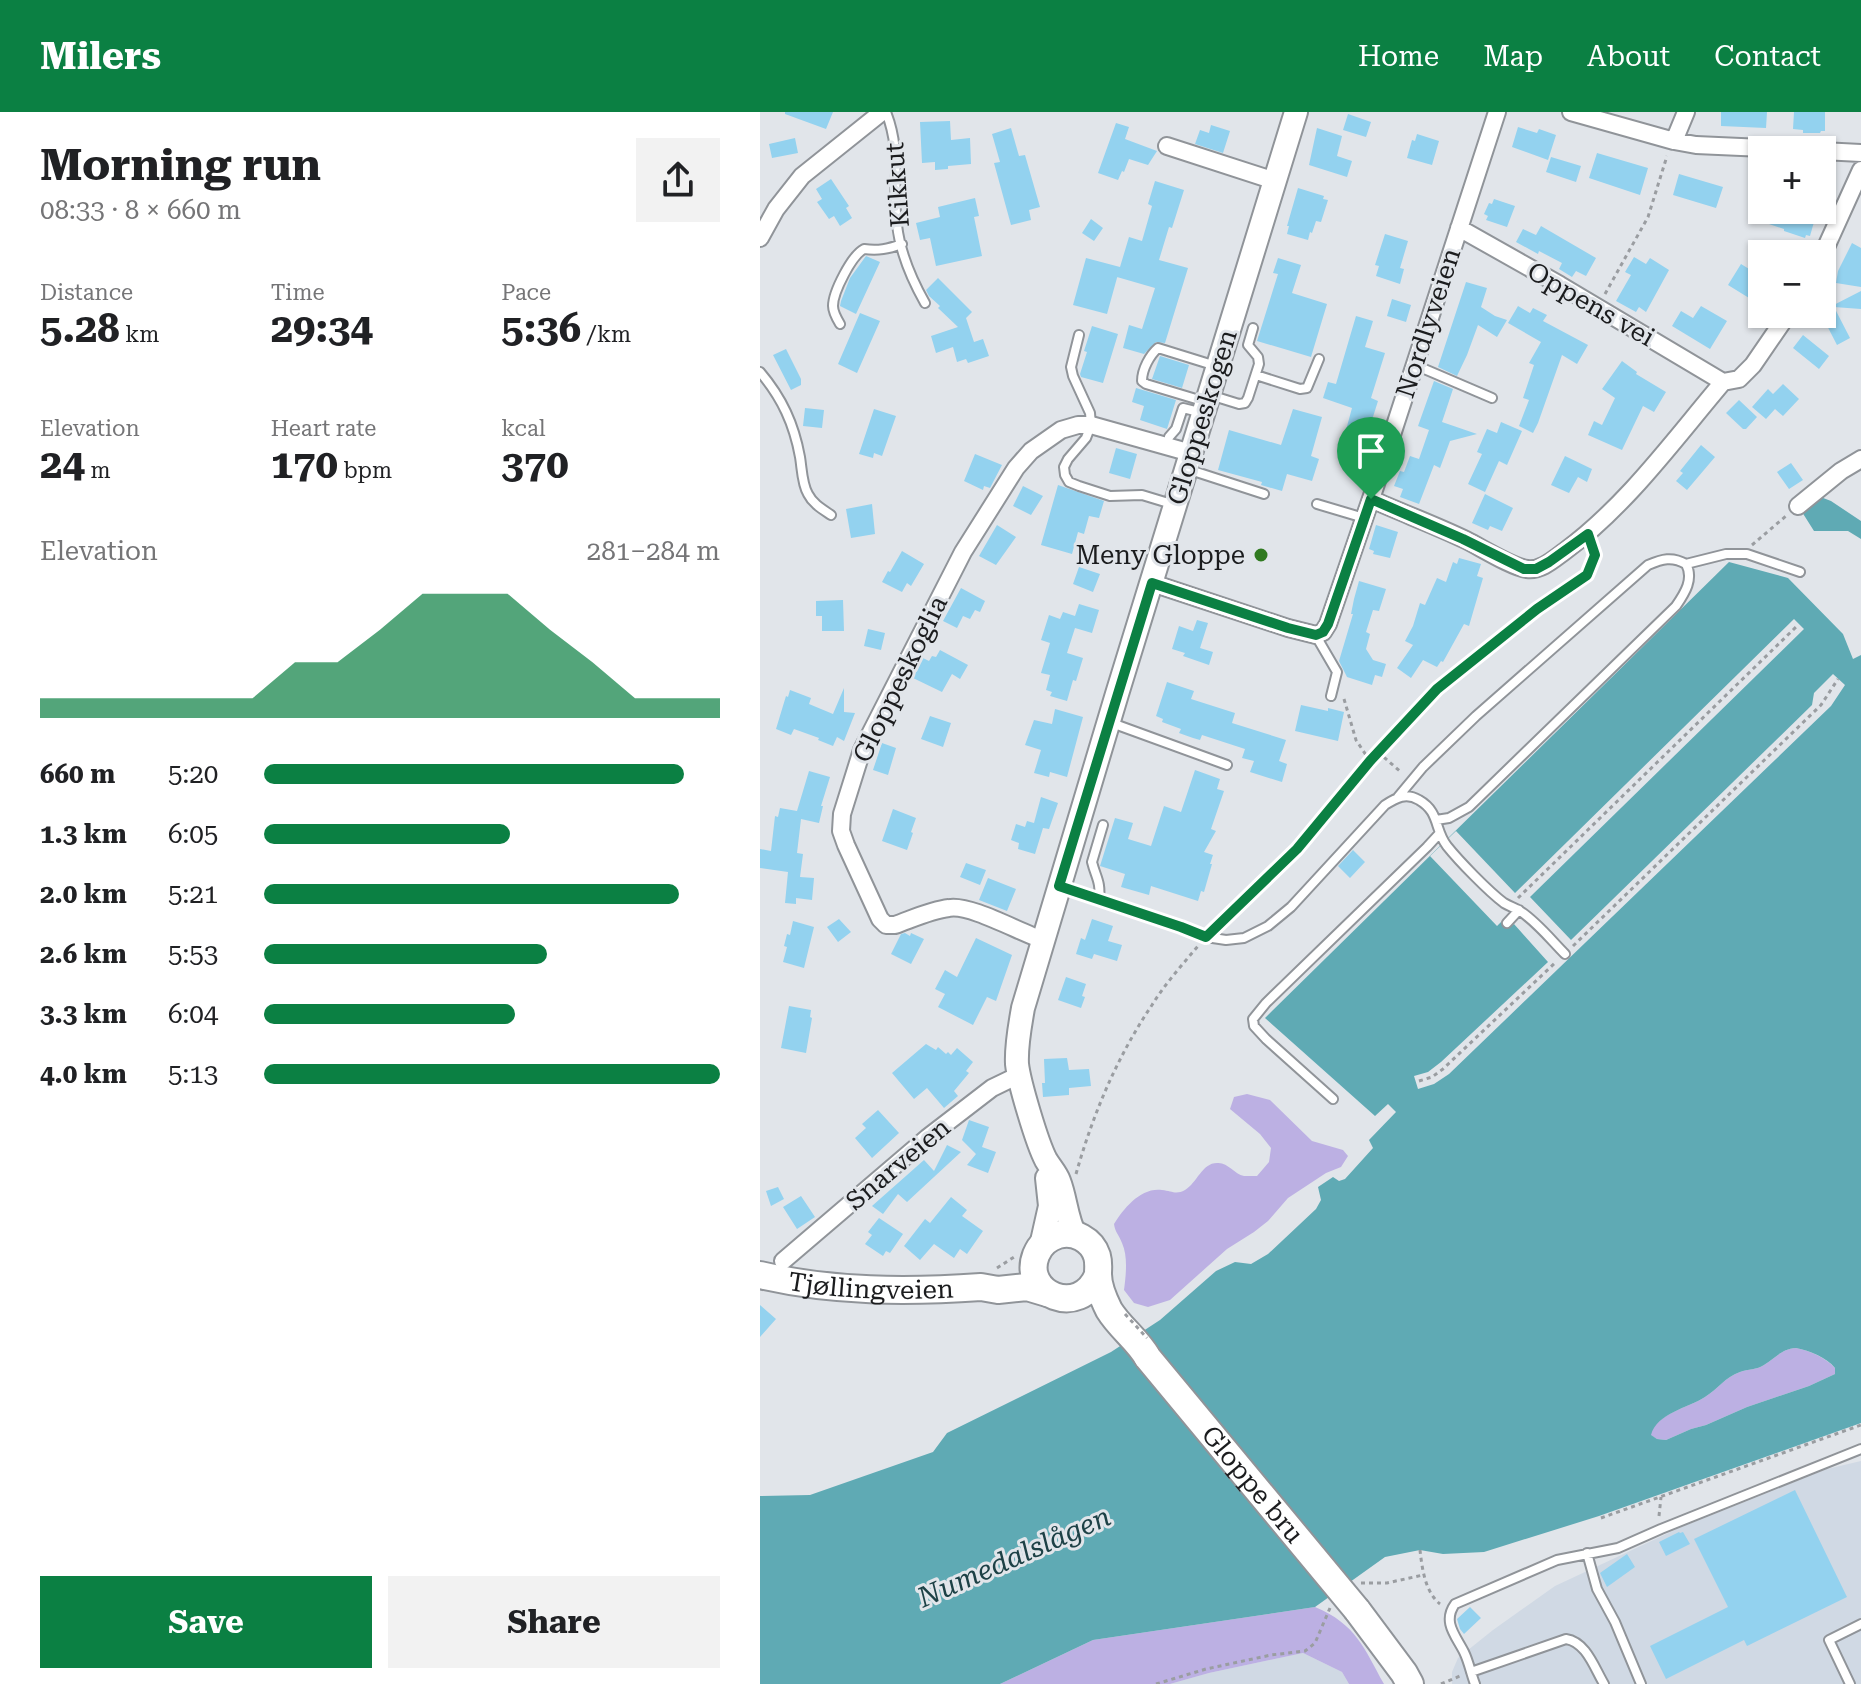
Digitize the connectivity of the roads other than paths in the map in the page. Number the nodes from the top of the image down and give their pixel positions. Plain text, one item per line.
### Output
1 (884, 112) edge
2 (1296, 112) edge
3 (1497, 112) edge
4 (1571, 112) edge
5 (1686, 112) edge
6 (1674, 141) junction
7 (1167, 146) dead end
8 (1748, 147) edge
9 (1836, 152) edge
10 (1861, 153) edge
11 (1861, 170) edge
12 (1275, 181) junction
13 (1459, 228) junction
14 (761, 233) edge
15 (1829, 240) edge
16 (902, 244) junction
17 (925, 303) dead end
18 (840, 324) dead end
19 (1253, 328) dead end
20 (1778, 328) edge
21 (1079, 335) dead end
22 (1319, 359) dead end
23 (1414, 365) junction
24 (1217, 367) junction
25 (760, 372) edge
26 (1256, 375) junction
27 (1723, 382) junction
28 (1492, 398) dead end
29 (1206, 403) junction
30 (1091, 425) junction
31 (1166, 446) junction
32 (1861, 459) edge
33 (1189, 461) junction
34 (1264, 494) dead end
35 (1371, 499) junction
36 (1317, 504) dead end
37 (1176, 506) junction
38 (1798, 506) road end
39 (831, 515) dead end
40 (1364, 518) junction
41 (1686, 564) junction
42 (1800, 572) dead end
43 (1152, 583) junction
44 (1322, 629) junction
45 (1331, 696) dead end
46 (1109, 722) junction
47 (1227, 765) dead end
48 (1397, 798) junction
49 (1436, 820) junction
50 (1103, 825) dead end
51 (1439, 834) junction
52 (1059, 886) junction
53 (1099, 900) junction
54 (1514, 908) junction
55 (1507, 923) dead end
56 (1043, 940) junction
57 (1565, 954) road end
58 (1019, 1075) junction
59 (1333, 1099) dead end
60 (1046, 1160) junction
61 (1075, 1235) junction
62 (1031, 1252) junction
63 (783, 1261) dead end
64 (760, 1275) edge
65 (1098, 1275) junction
66 (988, 1279) junction
67 (1056, 1296) junction
68 (1102, 1313) junction
69 (1861, 1449) edge
70 (1587, 1553) junction
71 (1861, 1624) edge
72 (1471, 1672) junction
73 (1410, 1684) edge
74 (1475, 1684) edge
75 (1604, 1684) edge
76 (1641, 1684) edge
77 (1850, 1684) edge

1 - 14 street
1 - 16 lane, Kikkut
2 - 12 main road, Gloppeskogen
3 - 13 street, Nordlyveien
4 - 6 street
5 - 6 street
6 - 8 street
7 - 12 street
9 - 10 street
11 - 15 street
12 - 24 main road, Gloppeskogen
13 - 23 street, Nordlyveien
13 - 27 street, Oppens vei
16 - 17 lane, Kikkut
16 - 18 lane
19 - 26 lane
20 - 27 street
21 - 30 lane
22 - 26 lane
23 - 28 lane
23 - 35 street, Nordlyveien
24 - 29 main road, Gloppeskogen
24 - 29 lane
25 - 39 lane
26 - 29 lane
27 - 35 street
29 - 31 lane
29 - 33 main road, Gloppeskogen
30 - 31 street
30 - 37 lane
30 - 56 street, Gloppeskoglia
31 - 33 street
32 - 38 street
33 - 34 lane
33 - 37 main road, Gloppeskogen
35 - 40 street, Nordlyveien
36 - 40 lane
37 - 43 main road, Gloppeskogen
40 - 44 street, Nordlyveien
41 - 42 lane
41 - 48 lane
41 - 49 lane
43 - 44 street
43 - 46 main road, Gloppeskogen
44 - 45 lane
46 - 47 lane
46 - 52 main road, Gloppeskogen
48 - 49 lane
48 - 53 lane
49 - 51 lane
50 - 53 lane
51 - 54 lane
51 - 59 lane
52 - 53 lane
52 - 56 main road, Gloppeskogen
54 - 55 lane
54 - 57 lane
56 - 58 main road, Gloppeskogen
58 - 60 main road, Gloppeskogen
58 - 63 street, Snarveien
60 - 61 main road, Gloppeskogen
60 - 62 main road, Gloppeskogen
61 - 62 main road
61 - 65 main road
62 - 66 main road, Tjøllingveien
62 - 67 main road
64 - 66 main road, Tjøllingveien
65 - 67 main road
65 - 68 main road
66 - 67 main road, Tjøllingveien
67 - 68 main road, Tjøllingveien
68 - 73 main road, Gloppe bru, bridge
69 - 70 lane
70 - 72 lane
70 - 76 lane
71 - 77 lane
72 - 74 lane
72 - 75 lane

